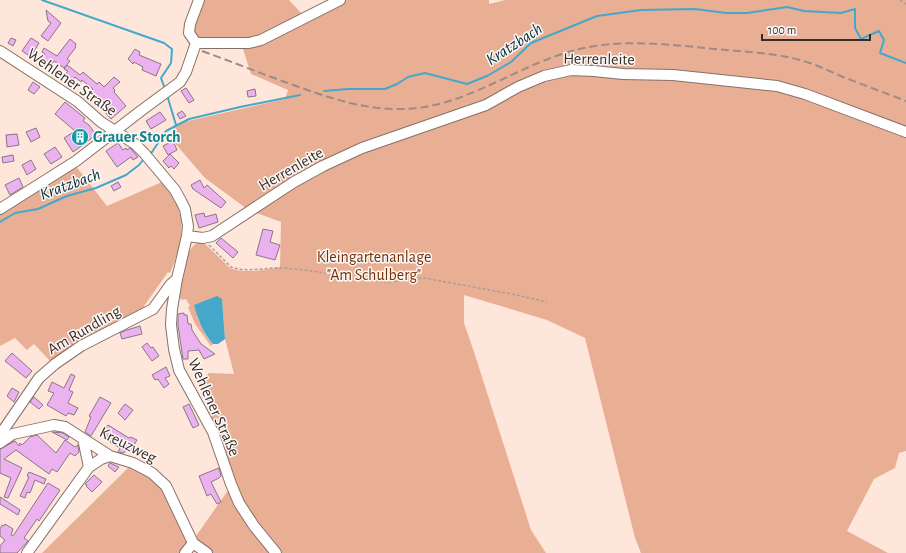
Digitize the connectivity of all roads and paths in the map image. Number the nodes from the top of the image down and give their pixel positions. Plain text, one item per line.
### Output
1 (199, 0) edge
2 (340, 0) edge
3 (900, 0) edge
4 (906, 4) edge
5 (196, 43) junction
6 (0, 51) edge
7 (116, 131) junction
8 (906, 132) edge
9 (1, 208) edge
10 (187, 236) junction
11 (202, 238) junction
12 (177, 279) junction
13 (546, 302) dead end
14 (153, 309) junction
15 (172, 310) junction
16 (0, 436) edge
17 (83, 439) junction
18 (0, 443) edge
19 (110, 456) junction
20 (89, 467) junction
21 (193, 543) junction
22 (27, 553) edge
23 (185, 553) edge
24 (207, 553) edge
25 (276, 553) edge

1 - 5 street
2 - 5 street
3 - 4 path
5 - 7 street
6 - 7 street, Wehlener Straße
7 - 9 street
7 - 10 street, Wehlener Straße
8 - 11 street, Herrenleite
10 - 11 street
10 - 12 street, Wehlener Straße
11 - 13 path
12 - 14 street, Am Rundling
12 - 15 street, Wehlener Straße
14 - 15 street
14 - 16 street, Am Rundling
15 - 25 street, Wehlener Straße
17 - 18 street, Kreuzweg
17 - 19 street, Kreuzweg
17 - 20 street
19 - 20 street
19 - 21 street, Kreuzweg
20 - 22 street
21 - 23 street
21 - 24 street, Kreuzweg

